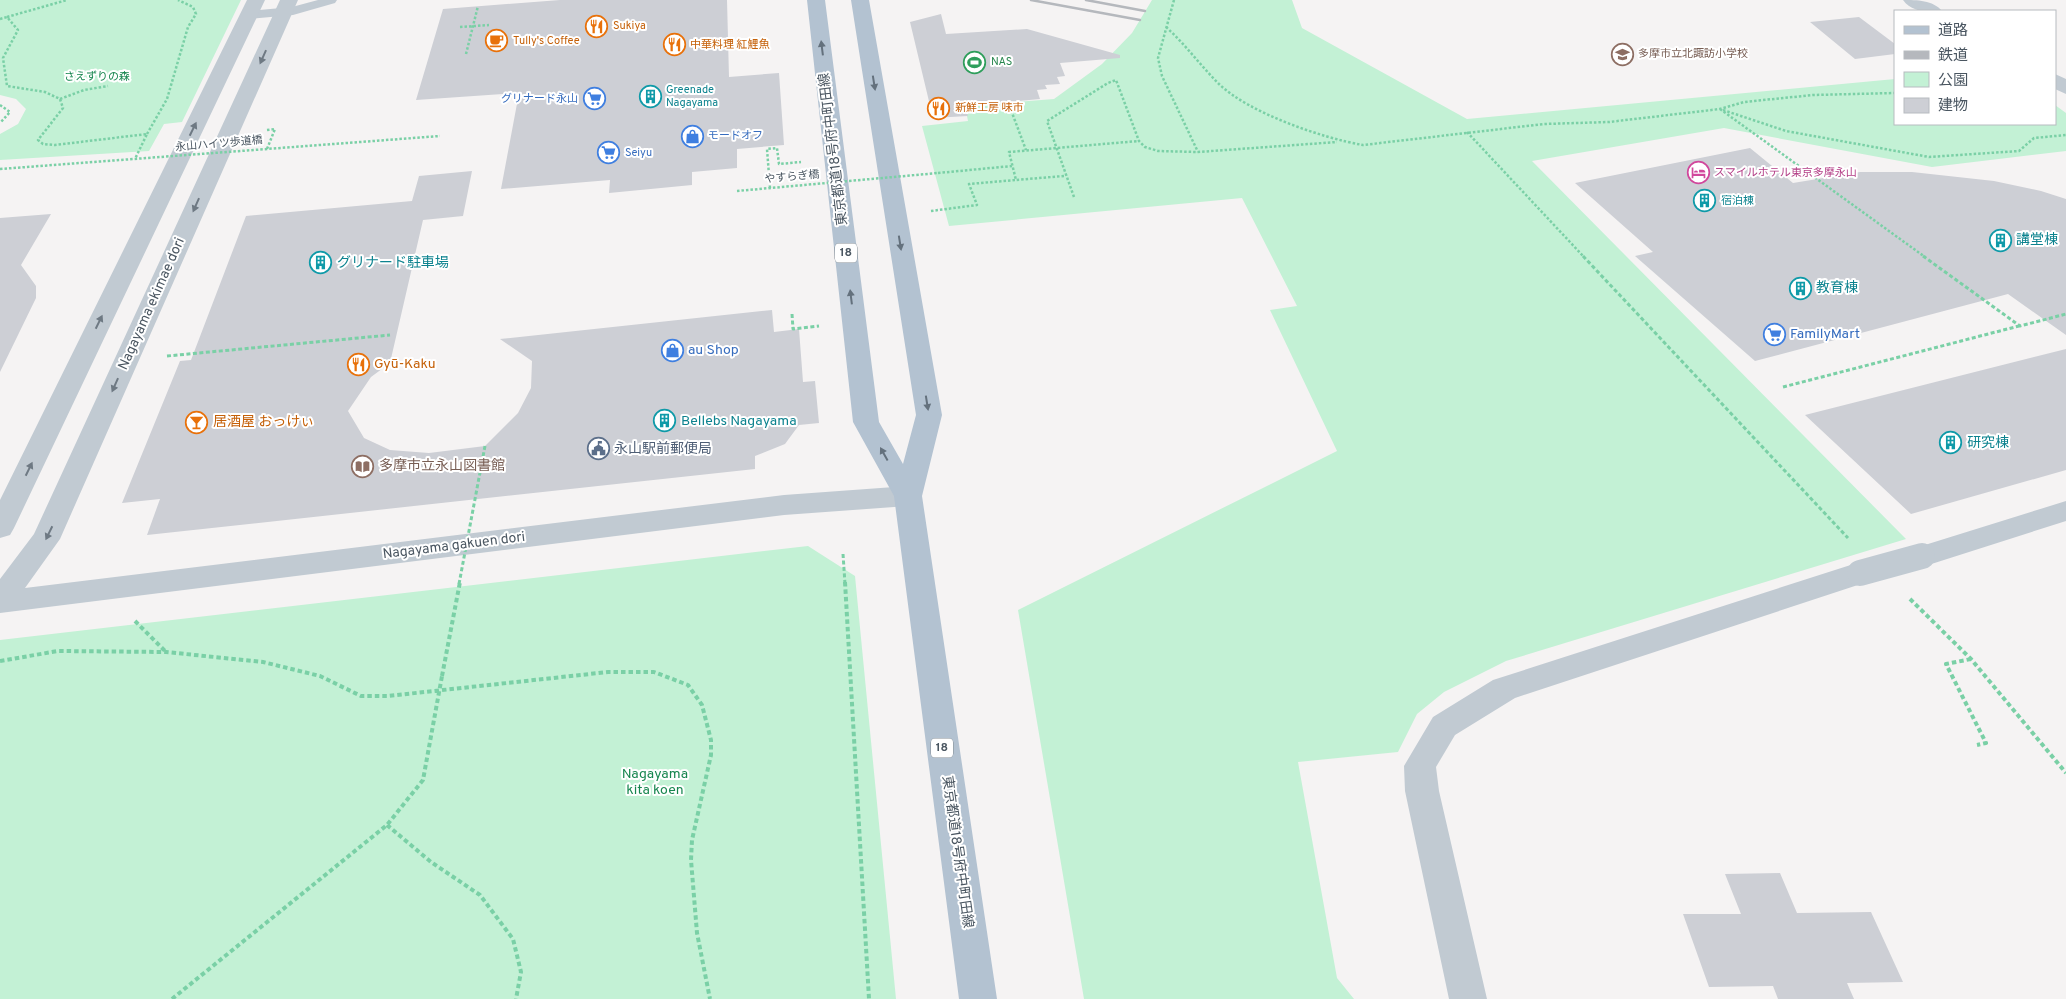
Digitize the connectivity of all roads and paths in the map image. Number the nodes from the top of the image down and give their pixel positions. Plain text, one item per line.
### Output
1 (67, 0) edge
2 (178, 0) edge
3 (331, 0) edge
4 (816, 0) edge
5 (860, 0) edge
6 (1174, 0) edge
7 (1912, 0) edge
8 (286, 6) edge
9 (478, 6) dead end
10 (252, 7) edge
11 (1931, 10) edge
12 (7, 17) junction
13 (0, 19) edge
14 (489, 25) dead end
15 (472, 26) junction
16 (460, 27) dead end
17 (1166, 27) junction
18 (466, 54) dead end
19 (108, 86) dead end
20 (1894, 93) edge
21 (60, 99) junction
22 (1008, 102) dead end
23 (0, 105) edge
24 (1720, 109) junction
25 (0, 123) edge
26 (263, 130) dead end
27 (1467, 132) junction
28 (147, 134) junction
29 (2066, 135) edge
30 (440, 136) dead end
31 (1139, 141) junction
32 (1340, 141) junction
33 (1057, 147) junction
34 (267, 149) junction
35 (1026, 150) junction
36 (1198, 152) junction
37 (135, 159) junction
38 (805, 162) dead end
39 (1012, 166) junction
40 (0, 169) edge
41 (1064, 176) junction
42 (1016, 180) junction
43 (770, 188) junction
44 (738, 191) dead end
45 (1074, 197) dead end
46 (923, 212) dead end
47 (792, 314) dead end
48 (2066, 314) edge
49 (2020, 326) junction
50 (812, 328) dead end
51 (390, 335) dead end
52 (163, 356) dead end
53 (1783, 387) dead end
54 (485, 446) dead end
55 (908, 496) junction
56 (2066, 511) edge
57 (0, 528) edge
58 (843, 554) dead end
59 (1857, 559) junction
60 (1909, 598) dead end
61 (0, 601) edge
62 (131, 617) dead end
63 (166, 652) junction
64 (1971, 659) junction
65 (0, 662) edge
66 (439, 689) junction
67 (1977, 745) dead end
68 (2066, 774) edge
69 (387, 825) junction
70 (172, 999) edge
71 (516, 999) edge
72 (710, 999) edge
73 (870, 999) edge
74 (978, 999) edge
75 (1468, 999) edge

1 - 12 path
2 - 28 path
3 - 8 lane
55 -> 4 main road, 東京都道18号府中町田線 / 18
5 -> 55 main road, 東京都道18号府中町田線 / 18
6 - 17 path
7 - 11 street
8 - 10 lane
8 -> 61 street, Nagayama ekimae dori
9 - 15 path
57 -> 10 street
12 - 13 path
12 - 21 path
14 - 15 path
15 - 16 path
15 - 18 path
17 - 32 path
17 - 36 path
19 - 21 path
20 - 24 path
21 - 28 path
22 - 35 path
23 - 25 path
24 - 27 path
24 - 29 path
24 - 49 path
26 - 34 path
27 - 32 path
27 - 59 path
28 - 37 path
30 - 34 path, 永山ハイツ歩道橋, bridge
31 - 33 path
31 - 33 path
31 - 36 path
32 - 36 path
33 - 35 path
33 - 41 path
34 - 37 path, 永山ハイツ歩道橋, bridge
35 - 39 path
37 - 40 path, 永山ハイツ歩道橋, bridge
38 - 43 path
39 - 42 path
39 - 43 path, やすらぎ橋, bridge
41 - 42 path
41 - 45 path
42 - 46 path
43 - 44 path, やすらぎ橋, bridge
47 - 50 path
48 - 49 path
49 - 53 path
51 - 52 path
54 - 66 path, bridge
55 - 61 street, Nagayama gakuen dori
55 - 74 main road, 東京都道18号府中町田線 / 18
56 - 59 street, bridge
58 - 73 path
59 - 75 street
60 - 64 path
62 - 63 path
63 - 65 path
63 - 66 path
64 - 67 path
64 - 68 path
66 - 69 path
66 - 72 path
69 - 70 path
69 - 71 path

